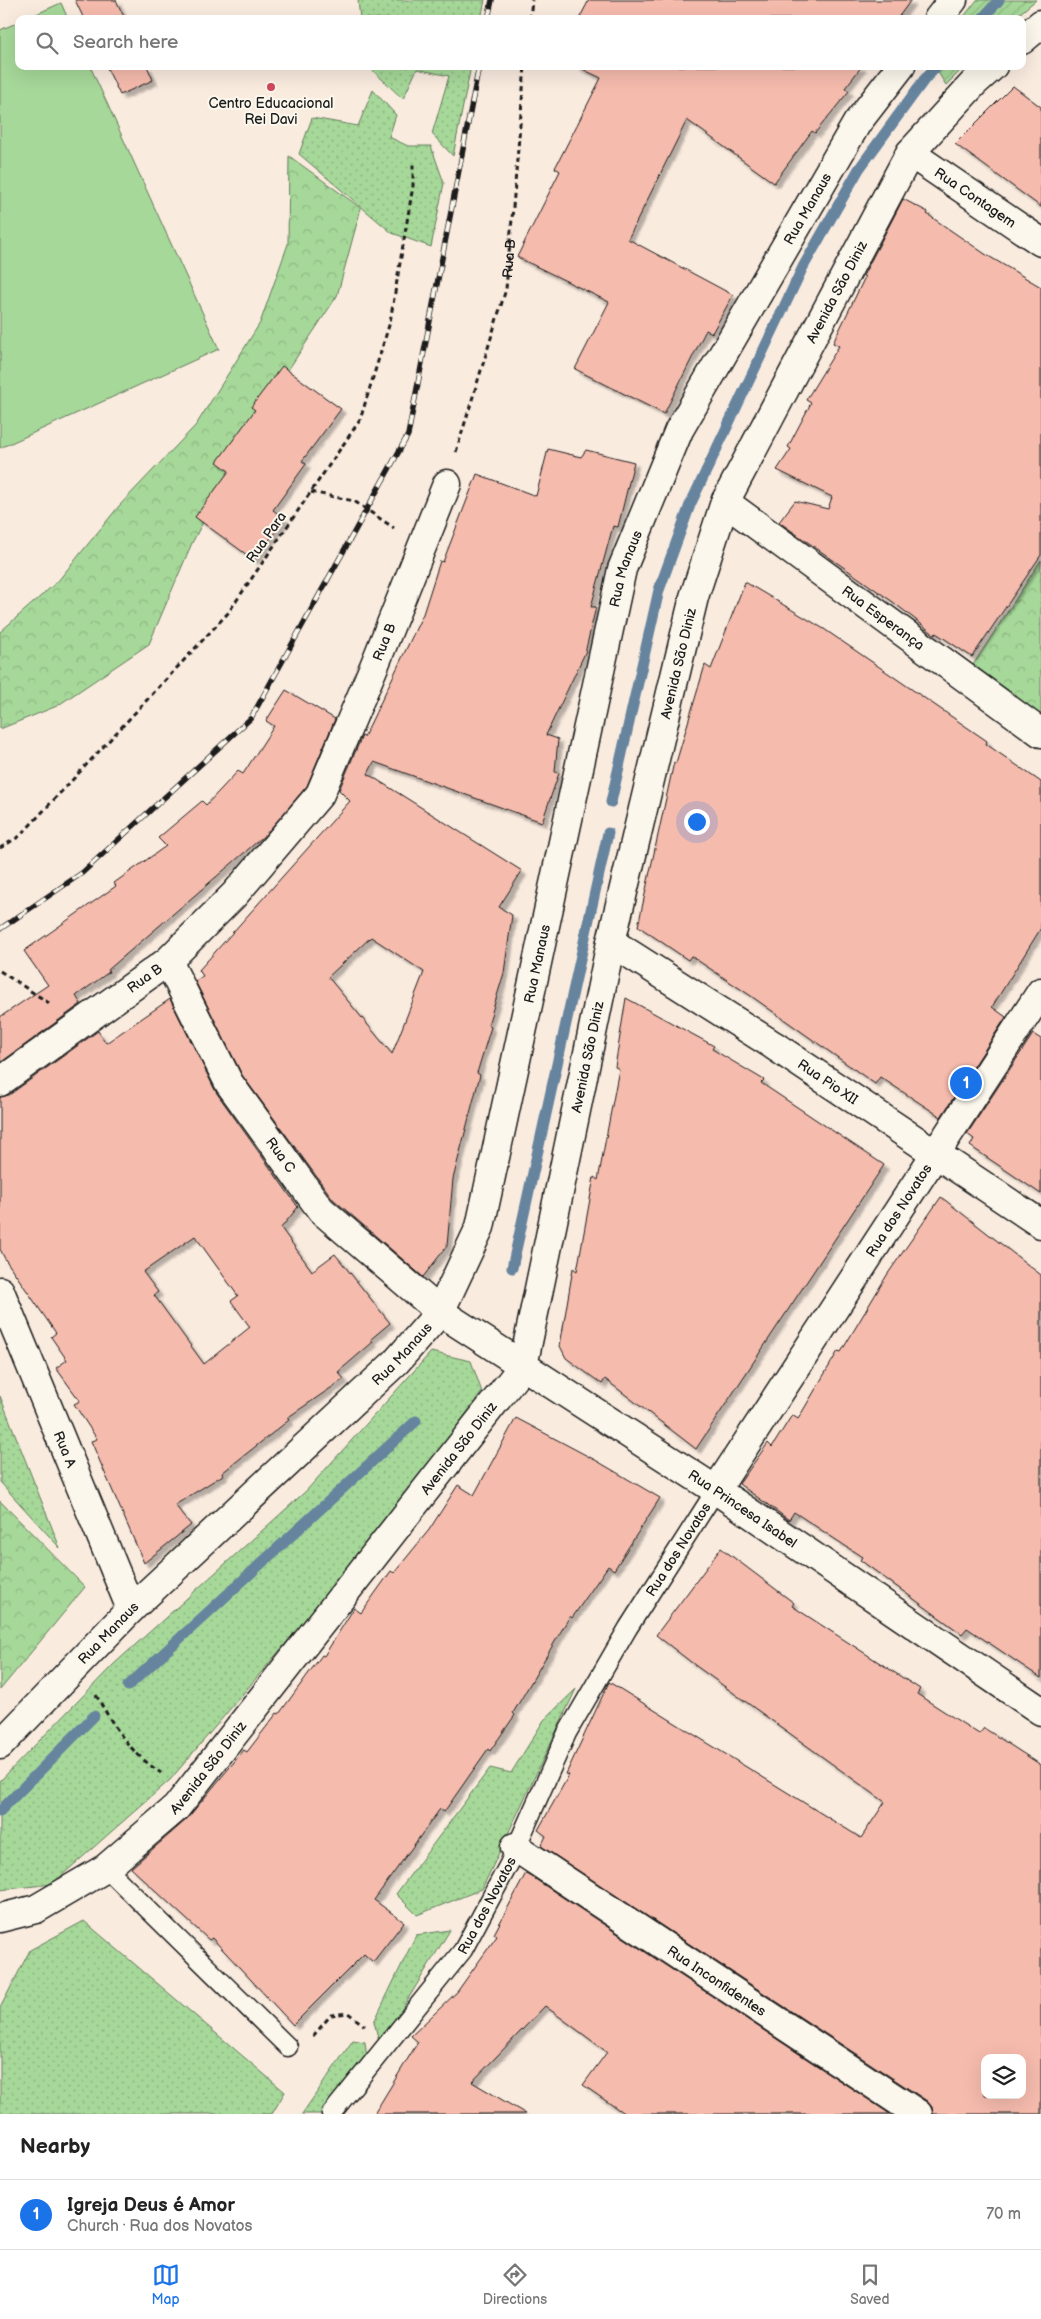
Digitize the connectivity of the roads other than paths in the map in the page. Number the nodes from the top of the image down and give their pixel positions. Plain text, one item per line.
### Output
1 (952, 0) edge
2 (941, 15) edge
3 (1041, 24) edge
4 (1026, 37) edge
5 (898, 70) edge
6 (989, 70) edge
7 (910, 153) junction
8 (1041, 242) edge
9 (447, 484) road end
10 (725, 502) junction
11 (1041, 733) edge
12 (611, 942) junction
13 (168, 961) junction
14 (1041, 992) edge
15 (0, 1082) edge
16 (936, 1154) junction
17 (1041, 1224) edge
18 (0, 1291) edge
19 (440, 1312) junction
20 (523, 1366) junction
21 (716, 1490) junction
22 (131, 1609) junction
23 (1041, 1711) edge
24 (0, 1745) edge
25 (515, 1847) junction
26 (106, 1868) junction
27 (0, 1918) edge
28 (288, 2047) road end
29 (331, 2114) edge
30 (918, 2114) edge

1 - 2 street
3 - 4 street
5 - 19 street, Rua Manaus
6 - 7 street, Avenida São Diniz
7 - 8 street, Rua Contagem
7 - 10 street, Avenida São Diniz
9 - 13 street, Rua B
10 - 11 street, Rua Esperança
10 - 12 street, Avenida São Diniz
12 - 16 street, Rua Pio XII
12 - 20 street, Avenida São Diniz
13 - 15 street, Rua B
13 - 19 street, Rua C
14 - 16 street, Rua dos Novatos
16 - 17 street, Rua Pio XII
16 - 21 street, Rua dos Novatos
18 - 22 street, Rua A
19 - 20 street, Rua Princesa Isabel
19 - 22 street, Rua Manaus
20 - 21 street, Rua Princesa Isabel
20 - 26 street, Avenida São Diniz
21 - 23 street, Rua Princesa Isabel
21 - 25 lane, Rua dos Novatos
22 - 24 street, Rua Manaus
25 - 29 lane, Rua dos Novatos
25 - 30 street, Rua Inconfidentes
26 - 27 street, Avenida São Diniz
26 - 28 lane

